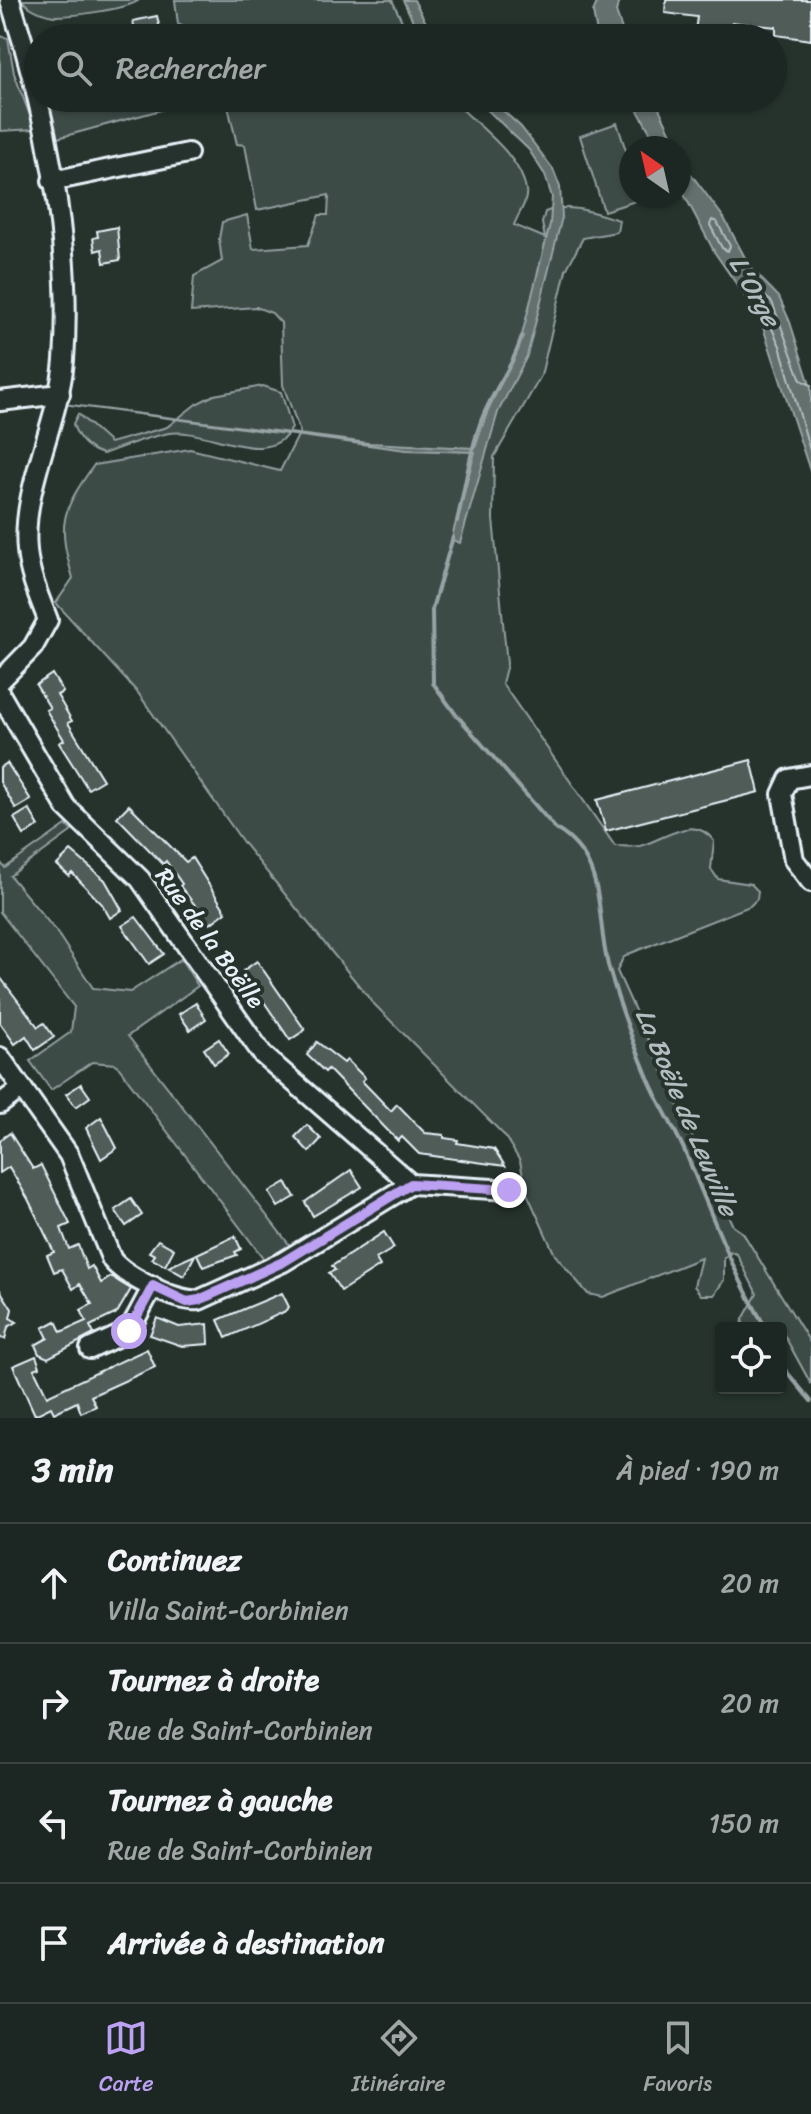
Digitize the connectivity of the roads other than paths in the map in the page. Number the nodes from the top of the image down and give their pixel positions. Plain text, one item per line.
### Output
1 (10, 0) edge
2 (24, 50) edge
3 (39, 112) edge
4 (188, 153) dead end
5 (52, 181) junction
6 (60, 394) junction
7 (0, 401) edge
8 (0, 681) edge
9 (0, 694) edge
10 (811, 775) edge
11 (811, 882) edge
12 (0, 1057) edge
13 (22, 1088) junction
14 (0, 1104) edge
15 (411, 1184) junction
16 (509, 1190) dead end
17 (153, 1286) junction
18 (90, 1349) dead end

1 - 2 street
3 - 5 street
4 - 5 street
5 - 6 street
6 - 7 street
6 - 8 street
9 - 15 street, Rue de la Boëlle
10 - 11 street
12 - 13 street
13 - 14 street
13 - 17 street
15 - 16 street
15 - 17 street
17 - 18 street

